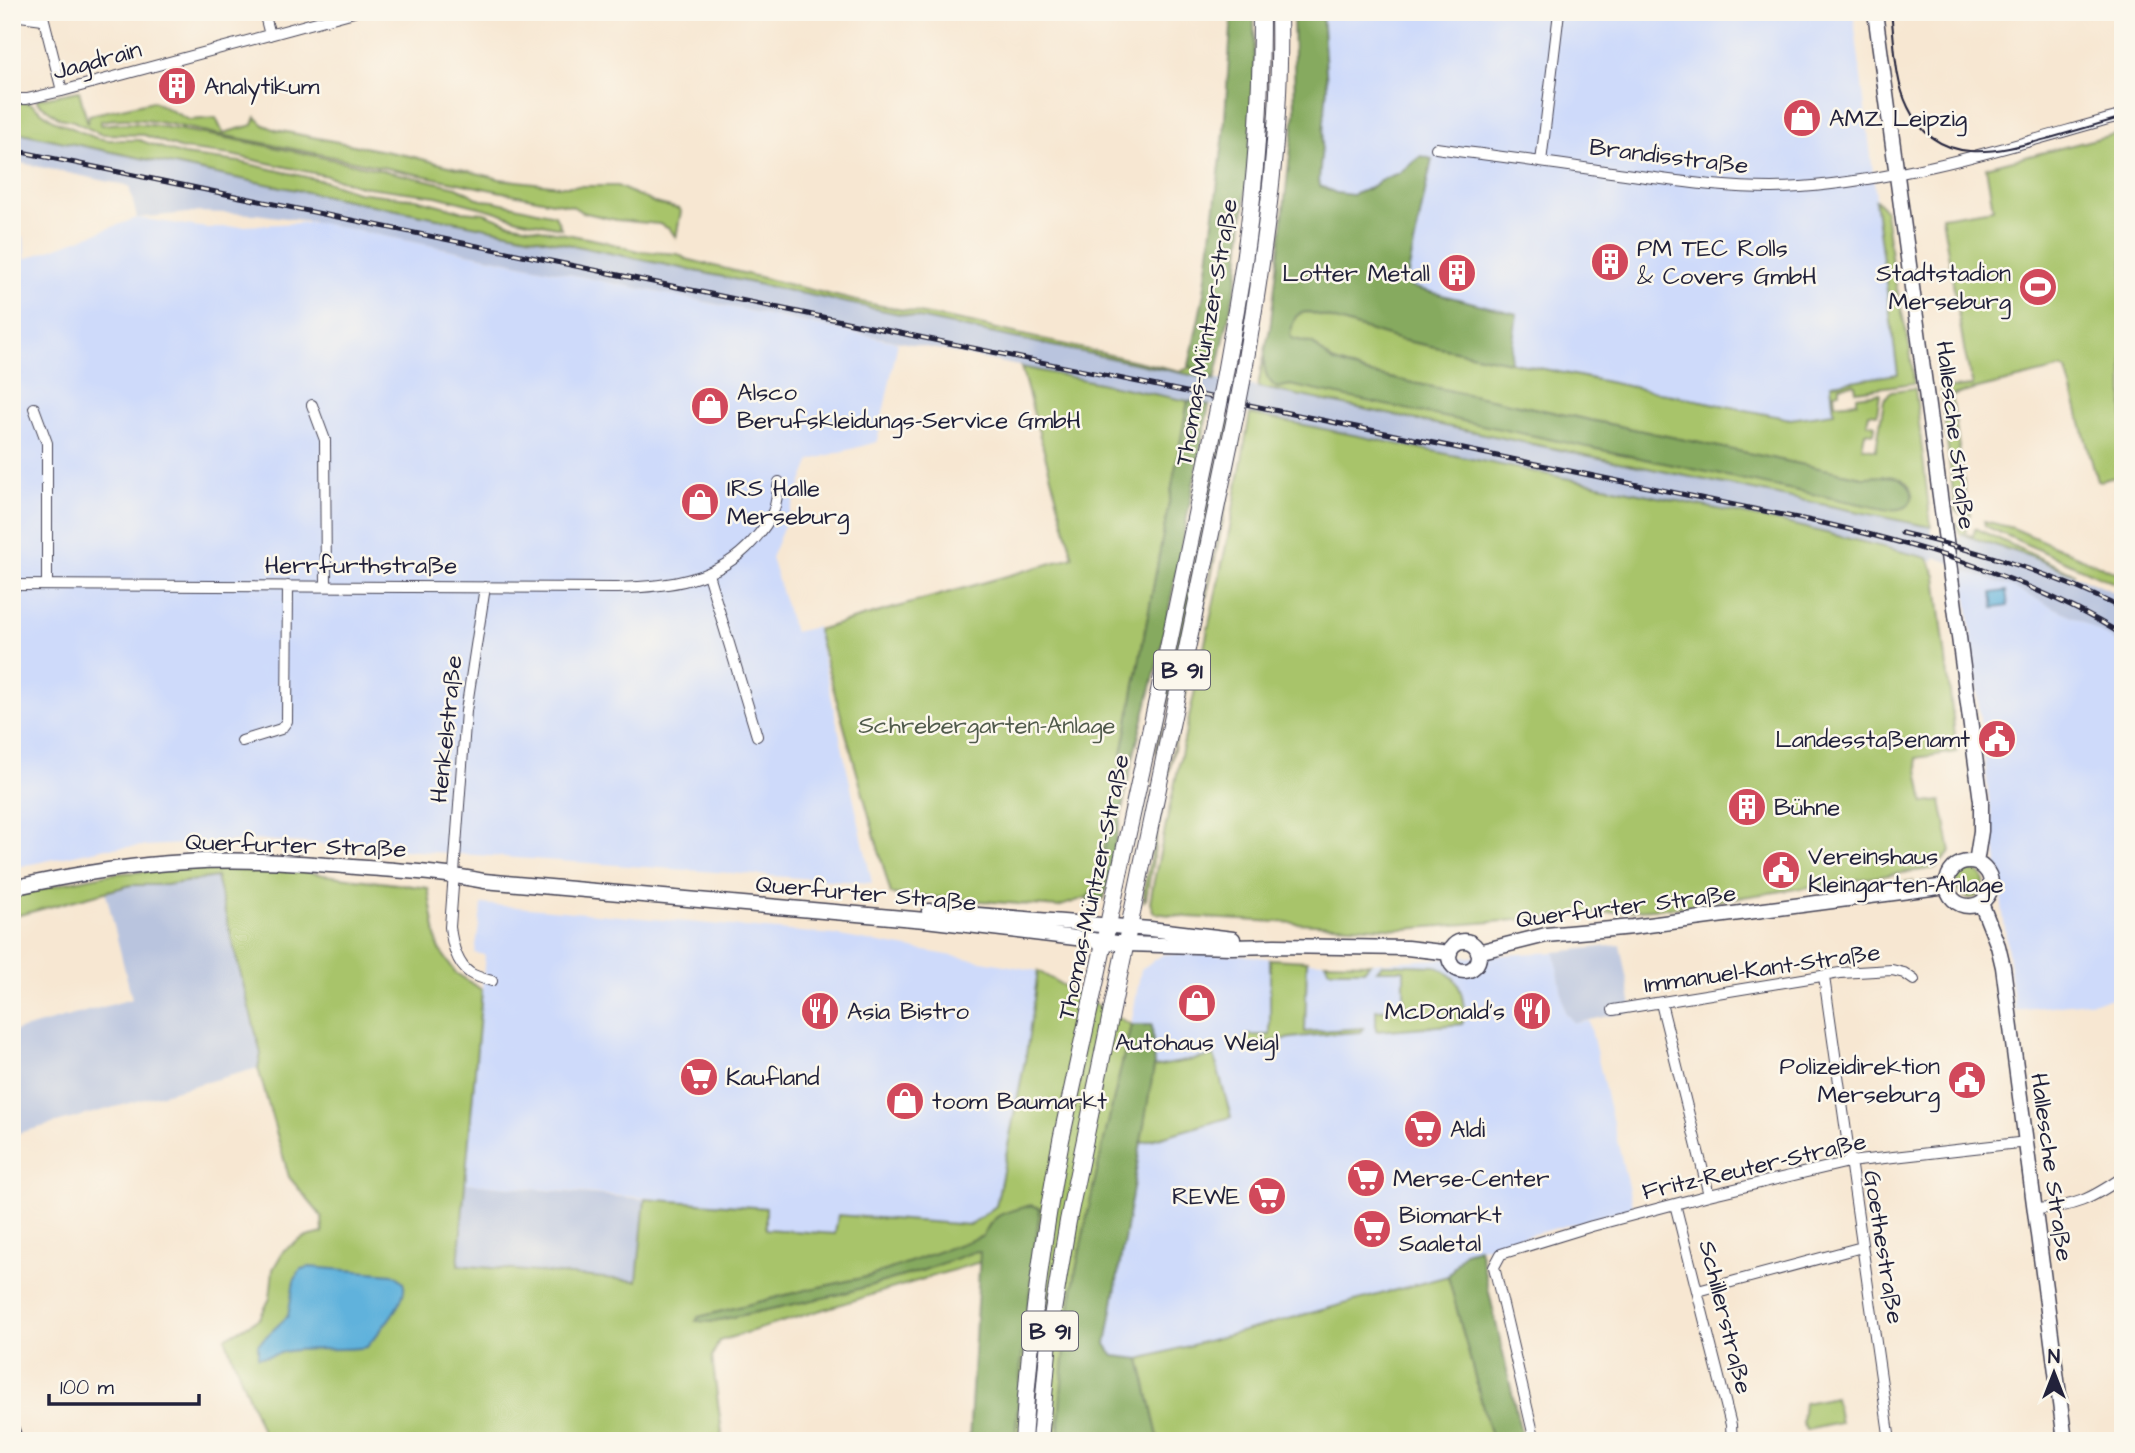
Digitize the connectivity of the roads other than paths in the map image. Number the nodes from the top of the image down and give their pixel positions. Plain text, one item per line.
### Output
1 (264, 12) edge
2 (354, 12) edge
3 (1261, 12) edge
4 (1279, 12) edge
5 (1559, 12) edge
6 (1875, 12) edge
7 (12, 15) edge
8 (43, 16) edge
9 (270, 35) junction
10 (62, 91) junction
11 (12, 99) edge
12 (2123, 115) edge
13 (1436, 148) dead end
14 (1541, 162) junction
15 (1896, 173) junction
16 (312, 405) dead end
17 (34, 408) dead end
18 (779, 482) dead end
19 (708, 574) junction
20 (12, 585) edge
21 (47, 585) junction
22 (288, 586) junction
23 (326, 586) junction
24 (485, 587) junction
25 (757, 736) dead end
26 (242, 740) dead end
27 (1976, 863) junction
28 (454, 875) junction
29 (1947, 886) junction
30 (12, 888) edge
31 (1981, 903) junction
32 (1129, 928) junction
33 (1105, 934) junction
34 (1126, 944) junction
35 (1275, 946) junction
36 (1478, 952) junction
37 (1450, 953) junction
38 (1824, 976) junction
39 (1914, 980) dead end
40 (492, 981) dead end
41 (1661, 1003) junction
42 (1613, 1010) dead end
43 (2027, 1142) junction
44 (1849, 1162) junction
45 (2123, 1177) edge
46 (1709, 1195) junction
47 (1675, 1204) junction
48 (2036, 1209) junction
49 (1862, 1247) junction
50 (1698, 1291) junction
51 (12, 1431) edge
52 (15, 1441) edge
53 (1023, 1441) edge
54 (1040, 1441) edge
55 (1535, 1441) edge
56 (1732, 1441) edge
57 (1890, 1441) edge
58 (2065, 1441) edge

1 - 9 street
2 - 9 street, Jagdrain
3 - 33 main road, Thomas-Müntzer-Straße / B 91, bridge
4 - 32 main road, Thomas-Müntzer-Straße / B 91, bridge
5 - 14 street
6 - 15 main road, Hallesche Straße
7 - 8 street
8 - 10 street
9 - 10 street, Jagdrain
10 - 11 street, Jagdrain
12 - 15 street, Brandisstraße
13 - 14 street, Brandisstraße
14 - 15 street, Brandisstraße
15 - 27 main road, Hallesche Straße
16 - 23 street
17 - 21 street
18 - 19 street, Herrfurthstraße
19 - 24 street, Herrfurthstraße
19 - 25 street
20 - 21 street, Herrfurthstraße
21 - 22 street, Herrfurthstraße
22 - 23 street, Herrfurthstraße
22 - 26 street
23 - 24 street, Herrfurthstraße
24 - 28 street, Henkelstraße
27 - 29 main road
27 - 31 main road
28 - 30 main road, Querfurter Straße
28 - 33 main road, Querfurter Straße
28 - 40 street
29 - 31 main road
29 - 36 main road, Querfurter Straße
31 - 43 main road, Hallesche Straße
32 - 33 main road, Querfurter Straße
32 - 34 main road, Thomas-Müntzer-Straße / B 91
32 - 35 main road, Querfurter Straße
33 - 34 main road, Querfurter Straße
33 - 53 main road, Thomas-Müntzer-Straße / B 91
34 - 35 main road, Querfurter Straße
34 - 54 main road, Thomas-Müntzer-Straße / B 91
35 - 37 main road, Querfurter Straße
36 - 37 main road
36 - 37 main road
38 - 39 street, Immanuel-Kant-Straße
38 - 41 street, Immanuel-Kant-Straße
38 - 44 street, Goethestraße
41 - 42 street, Immanuel-Kant-Straße
41 - 46 street
43 - 44 street, Fritz-Reuter-Straße
43 - 48 main road, Hallesche Straße
44 - 46 street, Fritz-Reuter-Straße
44 - 49 street, Goethestraße
45 - 48 street
46 - 47 street, Fritz-Reuter-Straße
47 - 50 street, Schillerstraße
47 - 55 street, Fritz-Reuter-Straße
48 - 58 main road, Hallesche Straße
49 - 50 street
49 - 57 street, Goethestraße
50 - 56 street, Schillerstraße
51 - 52 main road

